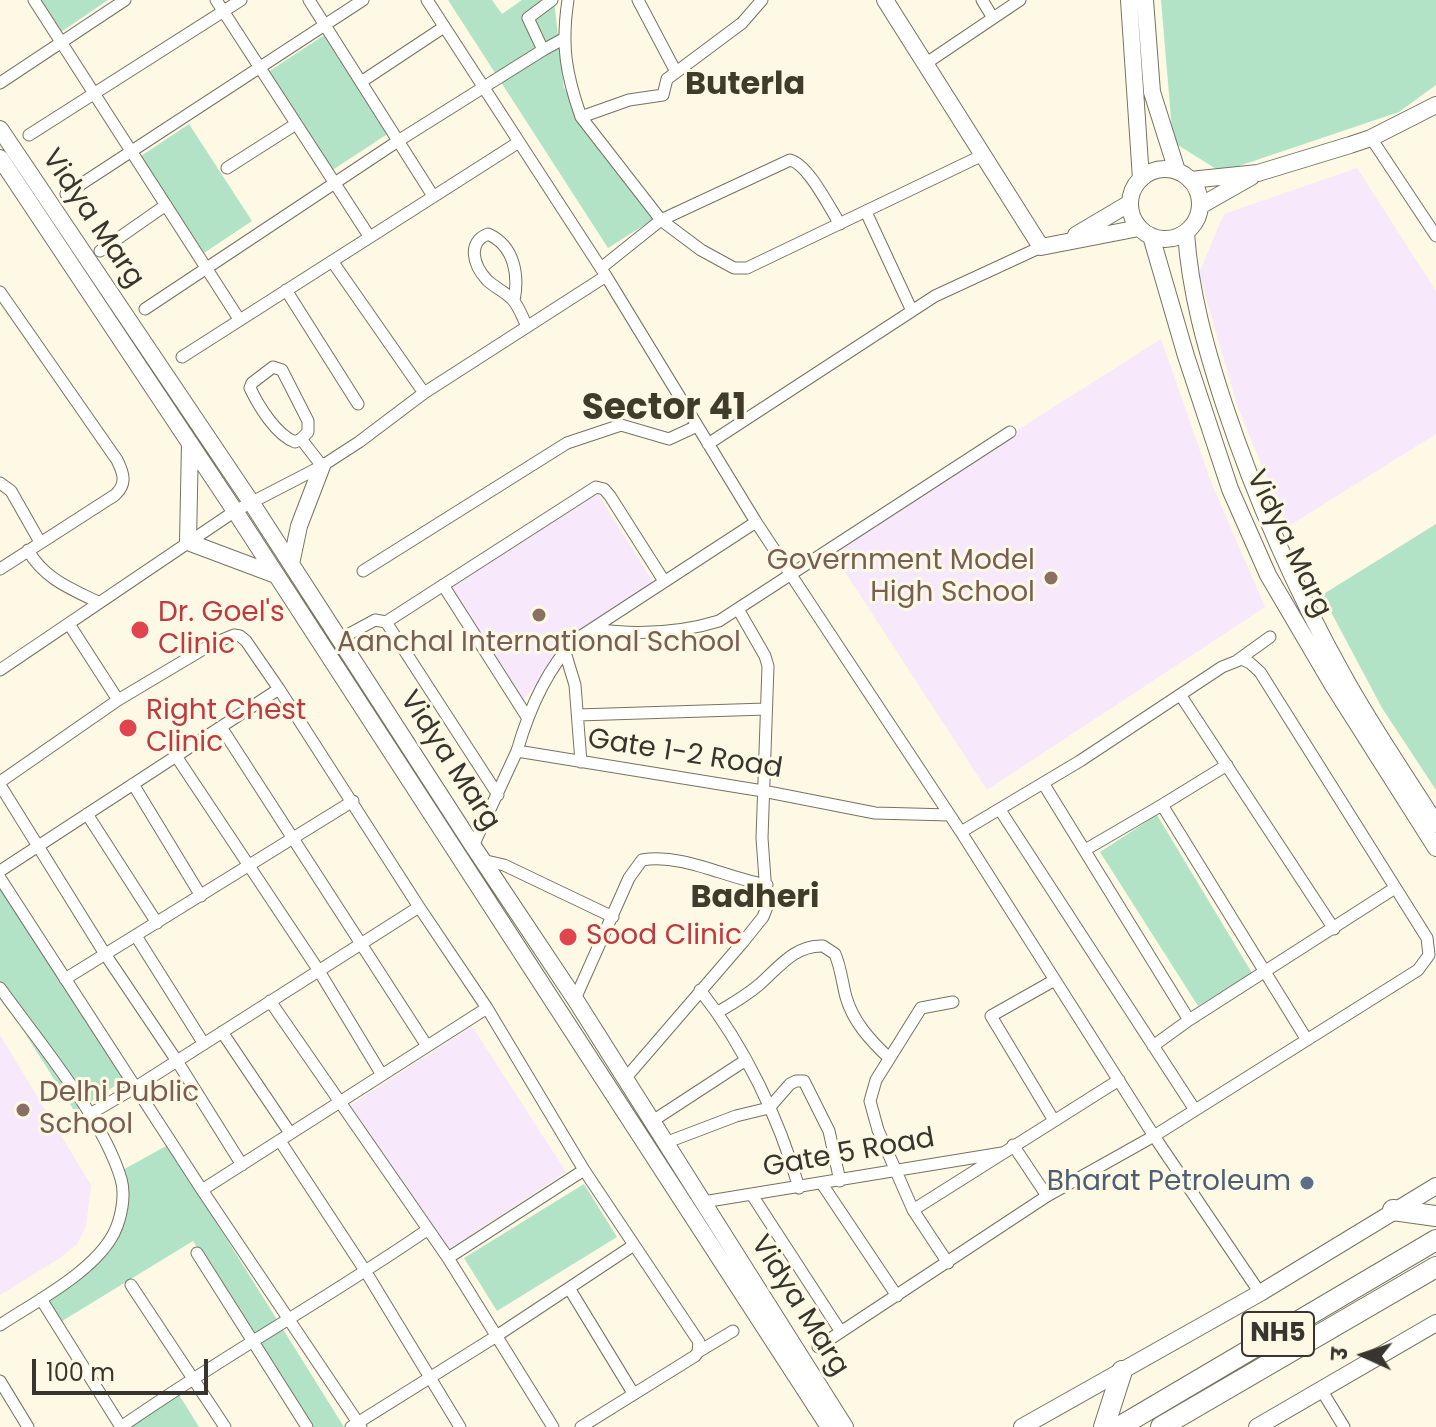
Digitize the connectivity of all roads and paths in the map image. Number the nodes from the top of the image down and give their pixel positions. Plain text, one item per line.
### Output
1 (34, 0) edge
2 (125, 0) edge
3 (216, 0) edge
4 (241, 0) edge
5 (309, 0) edge
6 (363, 0) edge
7 (427, 0) edge
8 (552, 0) edge
9 (568, 0) edge
10 (638, 0) edge
11 (762, 0) edge
12 (885, 0) edge
13 (982, 0) edge
14 (1020, 0) edge
15 (1129, 0) edge
16 (1145, 0) edge
17 (224, 12) junction
18 (993, 18) junction
19 (325, 25) junction
20 (444, 27) junction
21 (565, 38) junction
22 (61, 42) junction
23 (543, 50) junction
24 (925, 64) junction
25 (260, 67) junction
26 (676, 72) junction
27 (361, 82) junction
28 (0, 83) edge
29 (482, 88) junction
30 (93, 92) junction
31 (1436, 105) edge
32 (581, 117) junction
33 (296, 124) junction
34 (0, 129) edge
35 (29, 135) dead end
36 (1371, 138) junction
37 (398, 141) junction
38 (519, 142) junction
39 (131, 151) junction
40 (983, 155) junction
41 (0, 158) edge
42 (227, 168) dead end
43 (1258, 173) junction
44 (1184, 176) junction
45 (1141, 179) junction
46 (334, 183) junction
47 (66, 194) dead end
48 (433, 196) junction
49 (1130, 203) junction
50 (166, 205) junction
51 (1200, 206) junction
52 (866, 212) junction
53 (661, 220) junction
54 (840, 224) junction
55 (1145, 232) junction
56 (1186, 233) junction
57 (369, 236) junction
58 (1436, 236) edge
59 (1068, 240) junction
60 (1041, 247) junction
61 (100, 251) dead end
62 (332, 261) junction
63 (205, 268) junction
64 (603, 272) junction
65 (286, 290) junction
66 (0, 292) edge
67 (514, 301) junction
68 (145, 309) dead end
69 (912, 311) junction
70 (239, 319) junction
71 (527, 326) junction
72 (182, 357) dead end
73 (424, 393) junction
74 (358, 404) dead end
75 (697, 426) junction
76 (1010, 432) dead end
77 (301, 439) junction
78 (190, 443) junction
79 (708, 444) junction
80 (322, 466) junction
81 (0, 483) edge
82 (251, 502) junction
83 (235, 511) junction
84 (756, 522) junction
85 (40, 542) junction
86 (188, 542) junction
87 (28, 550) junction
88 (291, 564) junction
89 (0, 569) edge
90 (363, 571) dead end
91 (276, 575) junction
92 (791, 575) junction
93 (664, 581) junction
94 (443, 585) junction
95 (98, 602) junction
96 (738, 609) junction
97 (386, 622) junction
98 (69, 624) junction
99 (592, 629) junction
100 (1270, 637) dead end
101 (340, 639) junction
102 (565, 652) junction
103 (1238, 660) junction
104 (0, 670) edge
105 (279, 689) junction
106 (1181, 696) junction
107 (118, 700) junction
108 (766, 709) junction
109 (578, 715) junction
110 (527, 717) junction
111 (221, 727) junction
112 (517, 751) junction
113 (176, 756) junction
114 (581, 762) junction
115 (1227, 765) junction
116 (0, 783) edge
117 (1043, 783) junction
118 (133, 784) junction
119 (763, 791) junction
120 (498, 795) junction
121 (353, 801) junction
122 (1162, 805) junction
123 (1000, 810) junction
124 (87, 814) junction
125 (949, 815) junction
126 (1436, 824) edge
127 (961, 832) junction
128 (293, 837) junction
129 (39, 846) junction
130 (1436, 848) edge
131 (1085, 850) junction
132 (478, 853) junction
133 (248, 866) junction
134 (0, 871) edge
135 (0, 878) edge
136 (767, 885) junction
137 (1395, 888) junction
138 (201, 896) junction
139 (419, 907) junction
140 (613, 917) junction
141 (157, 923) junction
142 (1334, 929) junction
143 (136, 936) junction
144 (361, 943) junction
145 (105, 954) junction
146 (1266, 970) junction
147 (319, 971) junction
148 (65, 979) junction
149 (1053, 981) junction
150 (0, 988) edge
151 (700, 990) junction
152 (575, 999) junction
153 (270, 1001) junction
154 (953, 1002) dead end
155 (487, 1008) junction
156 (718, 1012) junction
157 (1189, 1020) junction
158 (222, 1032) junction
159 (1307, 1040) junction
160 (204, 1044) junction
161 (427, 1046) junction
162 (1153, 1046) junction
163 (889, 1058) junction
164 (746, 1060) junction
165 (177, 1061) junction
166 (382, 1075) junction
167 (624, 1080) junction
168 (1119, 1080) junction
169 (136, 1087) junction
170 (341, 1100) junction
171 (769, 1108) junction
172 (1195, 1110) junction
173 (90, 1114) junction
174 (1053, 1119) junction
175 (651, 1122) junction
176 (290, 1133) junction
177 (1154, 1136) junction
178 (280, 1141) junction
179 (665, 1143) junction
180 (1013, 1145) junction
181 (1002, 1153) junction
182 (242, 1165) junction
183 (584, 1170) junction
184 (896, 1172) junction
185 (840, 1181) junction
186 (822, 1184) junction
187 (1436, 1186) edge
188 (799, 1188) junction
189 (202, 1190) junction
190 (752, 1195) junction
191 (1047, 1196) junction
192 (703, 1202) junction
193 (913, 1210) junction
194 (1393, 1210) junction
195 (1436, 1216) edge
196 (427, 1230) junction
197 (1436, 1240) edge
198 (634, 1245) junction
199 (197, 1253) dead end
200 (448, 1258) junction
201 (948, 1263) junction
202 (1436, 1267) edge
203 (366, 1272) junction
204 (131, 1285) dead end
205 (569, 1288) junction
206 (1260, 1293) junction
207 (897, 1296) junction
208 (41, 1299) junction
209 (290, 1320) junction
210 (1436, 1323) edge
211 (0, 1325) edge
212 (733, 1331) dead end
213 (841, 1332) junction
214 (495, 1337) junction
215 (253, 1342) junction
216 (818, 1347) dead end
217 (698, 1352) junction
218 (1122, 1371) junction
219 (429, 1376) junction
220 (191, 1378) junction
221 (0, 1381) edge
222 (1322, 1391) junction
223 (633, 1393) junction
224 (357, 1426) edge
225 (28, 1427) edge
226 (121, 1427) edge
227 (225, 1427) edge
228 (307, 1427) edge
229 (460, 1427) edge
230 (553, 1427) edge
231 (581, 1427) edge
232 (829, 1427) edge
233 (845, 1427) edge
234 (1022, 1427) edge
235 (1104, 1427) edge
236 (1119, 1427) edge
237 (1161, 1427) edge
238 (1257, 1427) edge
239 (1344, 1427) edge

1 - 22 street
2 - 22 street
3 - 17 street
4 - 17 street
5 - 19 street
6 - 19 street
7 - 20 street
8 - 23 street
9 - 21 street
10 - 26 street
11 - 26 street
12 - 24 main road
13 - 18 street
14 - 18 street
15 - 45 main road
16 - 44 main road
17 - 25 street
17 - 30 street
18 - 24 street
19 - 25 street
19 - 27 street
20 - 27 street
20 - 29 street
21 - 23 street
21 - 32 street
22 - 28 street
22 - 30 street
23 - 29 street
24 - 40 main road
25 - 33 street
25 - 39 street
26 - 32 street
27 - 37 street
29 - 37 street
29 - 38 street
30 - 35 street
30 - 39 street
31 - 36 main road
32 - 53 street
33 - 42 street
33 - 46 street
34 - 82 main road, Vidya Marg
36 - 43 main road
36 - 58 street
37 - 46 street
37 - 48 street
38 - 48 street
38 - 64 street
39 - 47 street
39 - 50 street
40 - 52 street
40 - 60 main road
41 - 78 main road, Vidya Marg
43 - 44 main road
43 - 51 main road
44 - 45 main road
44 - 51 main road
45 - 49 main road
46 - 57 street
46 - 63 street
48 - 57 street
49 - 55 main road
49 - 59 main road
50 - 61 street
50 - 63 street
51 - 56 main road
52 - 54 street
52 - 69 street
53 - 54 street
53 - 54 street
53 - 64 street
55 - 56 main road
55 - 59 main road
55 - 130 main road, Vidya Marg
56 - 126 main road, Vidya Marg
57 - 62 street
59 - 60 main road
60 - 69 street
62 - 65 street
62 - 73 street
63 - 68 street
63 - 70 street
64 - 71 street
64 - 75 street
65 - 70 street
65 - 74 street
66 - 85 street
67 - 67 street
67 - 71 street
69 - 79 street
70 - 72 street
71 - 73 street
73 - 80 street
75 - 79 street
75 - 90 street
76 - 92 street
77 - 77 street
77 - 80 street
78 - 83 main road, Vidya Marg
78 - 86 main road
79 - 84 street
80 - 82 street
80 - 88 main road
81 - 85 street
82 - 83 street
82 - 88 main road, Vidya Marg
83 - 86 street
83 - 91 main road, Vidya Marg
84 - 92 street
84 - 93 street
85 - 87 street
86 - 91 main road
86 - 95 street
87 - 89 street
87 - 95 street
88 - 101 main road, Vidya Marg
91 - 232 main road, Vidya Marg
92 - 96 street
92 - 125 street
93 - 94 street
93 - 99 street
94 - 97 street
94 - 110 street
95 - 98 street
96 - 99 street
96 - 108 street
97 - 101 street
97 - 120 street
98 - 104 street
98 - 107 street
99 - 102 street
100 - 103 street
101 - 132 main road, Vidya Marg
102 - 109 street
102 - 110 street
103 - 106 street
103 - 137 street
105 - 107 street
105 - 111 street
105 - 121 street
106 - 115 street
106 - 117 street
107 - 116 street
108 - 109 street
108 - 119 street
109 - 114 street
110 - 112 street
111 - 113 street
111 - 128 street
112 - 114 street, Gate 1-2 Road
112 - 120 street
113 - 118 street
113 - 133 street
114 - 119 street, Gate 1-2 Road
115 - 122 street
115 - 142 street
116 - 129 street
117 - 123 street
117 - 131 street
118 - 124 street
118 - 138 street
119 - 125 street, Gate 1-2 Road
119 - 136 street
120 - 132 street
121 - 128 street
121 - 139 street
122 - 131 street
122 - 146 street
123 - 127 street
123 - 162 street
124 - 129 street
124 - 141 street
125 - 127 street
127 - 149 street
128 - 133 street
128 - 144 street
129 - 134 street
129 - 145 street
131 - 157 street
132 - 140 street
132 - 152 main road, Vidya Marg
133 - 138 street
133 - 147 street
135 - 148 street
136 - 140 street
136 - 151 street
137 - 142 street
137 - 159 street
138 - 141 street
139 - 144 street
139 - 155 street
140 - 152 street
141 - 143 street
142 - 146 street
143 - 145 street
143 - 160 street
144 - 147 street
144 - 161 street
145 - 148 street
145 - 165 street
146 - 157 street
146 - 159 street
147 - 153 street
147 - 166 street
148 - 169 street
149 - 168 street
149 - 174 street
150 - 173 street
151 - 156 street
151 - 167 street
152 - 167 main road, Vidya Marg
153 - 158 street
153 - 170 street
154 - 163 street
155 - 161 street
155 - 183 street
156 - 163 street
156 - 164 street
157 - 162 street
158 - 160 street
158 - 176 street
159 - 172 street
160 - 165 street
161 - 166 street
162 - 172 street
163 - 184 street
164 - 171 street
164 - 175 street
165 - 169 street
165 - 182 street
166 - 170 street
167 - 175 main road, Vidya Marg
168 - 174 street
168 - 177 street
169 - 173 street
169 - 189 street
170 - 176 street
170 - 196 street
171 - 179 street
171 - 185 street
171 - 188 street
172 - 177 street
173 - 208 street
174 - 180 street
175 - 179 main road, Vidya Marg
176 - 178 street
177 - 191 street
177 - 206 street
178 - 182 street
178 - 203 street
179 - 192 main road, Vidya Marg
180 - 181 street
180 - 191 street
181 - 184 street, Gate 5 Road
181 - 193 street
182 - 189 street
183 - 198 street
183 - 200 street
184 - 185 street, Gate 5 Road
184 - 193 street
185 - 186 street, Gate 5 Road
186 - 188 street, Gate 5 Road
186 - 207 street
187 - 194 main road
188 - 190 street, Gate 5 Road
189 - 209 street
190 - 192 street, Gate 5 Road
190 - 213 street
191 - 201 street
192 - 233 main road, Vidya Marg
193 - 201 street
194 - 195 highway
194 - 206 main road
196 - 200 street
196 - 203 street
197 - 236 highway, NH5 / NH5
198 - 205 street
198 - 217 street
199 - 215 street
200 - 214 street
201 - 207 street
202 - 237 highway, NH5
203 - 209 street
203 - 219 street
204 - 220 street
205 - 214 street
205 - 223 street
206 - 218 main road
207 - 213 street
208 - 211 street
208 - 226 street
209 - 215 street
209 - 224 street
210 - 222 main road
212 - 217 street
213 - 216 street
214 - 219 street
214 - 230 street
215 - 220 street
215 - 228 street
217 - 223 street
218 - 234 main road
218 - 235 highway
219 - 224 street
219 - 229 street
220 - 226 street
220 - 227 street
221 - 225 street
222 - 238 main road
222 - 239 street
223 - 231 street

